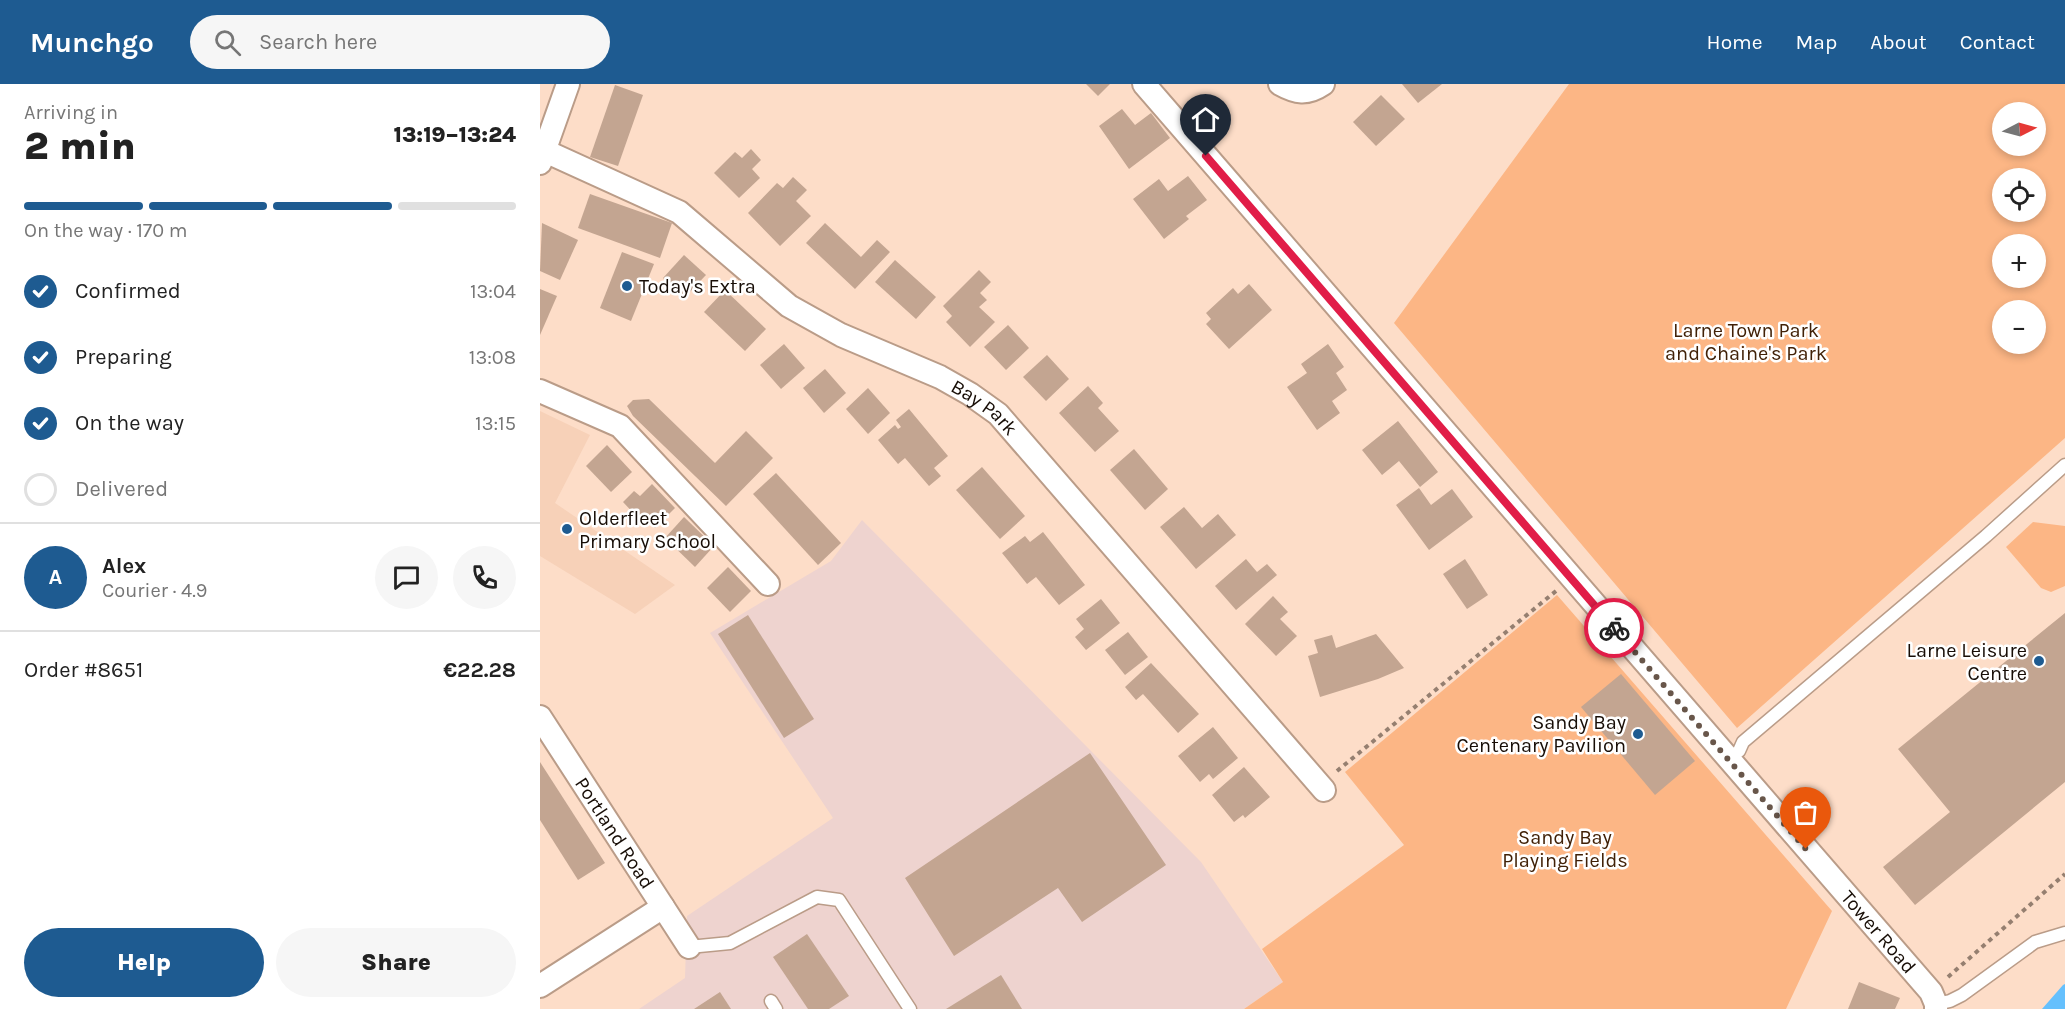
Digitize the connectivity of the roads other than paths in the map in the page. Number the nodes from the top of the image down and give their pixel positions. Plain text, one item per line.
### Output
1 (568, 84) edge
2 (1144, 84) edge
3 (1280, 84) edge
4 (1323, 84) edge
5 (543, 157) edge
6 (540, 391) edge
7 (2065, 465) edge
8 (768, 584) dead end
9 (540, 717) edge
10 (1728, 759) junction
11 (1322, 787) road end
12 (663, 907) junction
13 (2065, 933) edge
14 (689, 947) joint
15 (540, 986) edge
16 (1934, 1002) edge
17 (910, 1009) edge

1 - 5 street
2 - 10 street, Tower Road
3 - 4 street
5 - 11 street, Bay Park
6 - 8 street
7 - 10 lane
9 - 12 street, Portland Road
10 - 16 street, Tower Road
12 - 14 street, Portland Road
12 - 15 street
13 - 16 lane
14 - 17 lane

